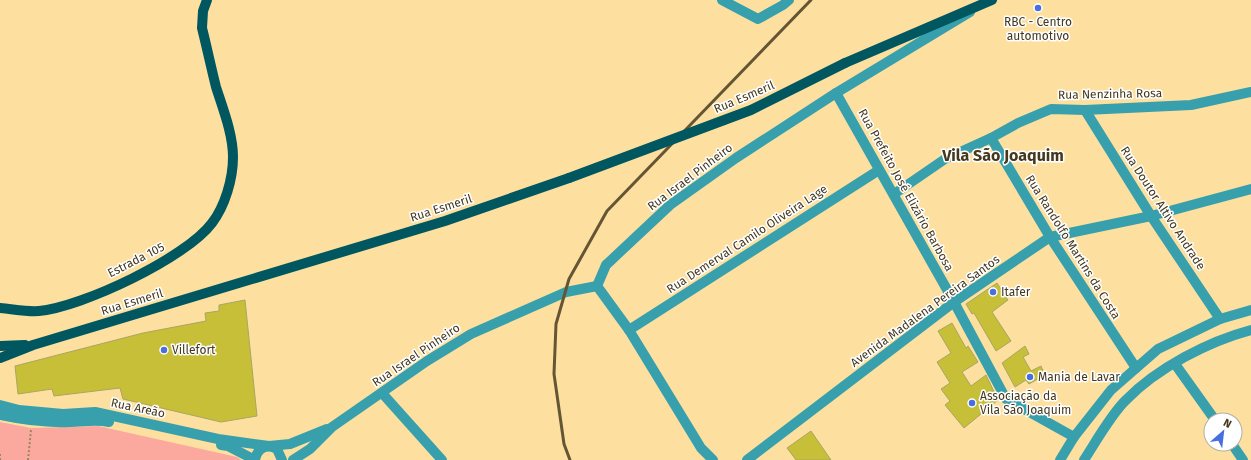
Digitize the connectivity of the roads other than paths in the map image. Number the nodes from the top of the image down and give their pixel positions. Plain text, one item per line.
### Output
1 (207, 0) edge
2 (722, 0) edge
3 (789, 0) edge
4 (987, 1) edge
5 (733, 3) edge
6 (1251, 92) edge
7 (836, 93) junction
8 (1085, 110) junction
9 (991, 138) junction
10 (880, 170) junction
11 (1251, 188) edge
12 (894, 194) junction
13 (1151, 216) junction
14 (1050, 237) junction
15 (596, 286) junction
16 (954, 302) junction
17 (0, 308) edge
18 (1251, 310) edge
19 (1220, 318) junction
20 (629, 330) junction
21 (1251, 330) edge
22 (33, 345) junction
23 (0, 346) edge
24 (0, 359) edge
25 (1175, 364) junction
26 (1136, 368) junction
27 (382, 393) junction
28 (0, 405) edge
29 (1209, 412) edge
30 (0, 415) edge
31 (332, 427) junction
32 (1074, 437) junction
33 (269, 446) junction
34 (255, 460) edge
35 (282, 460) edge
36 (293, 460) edge
37 (442, 460) edge
38 (713, 460) edge
39 (747, 460) edge
40 (1060, 460) edge
41 (1084, 460) edge

1 - 17 main road, Estrada 105
2 - 5 street
3 - 5 street
4 - 7 street, Rua Israel Pinheiro
4 - 22 main road, Rua Esmeril, bridge
6 - 8 street, Rua Nenzinha Rosa
7 - 10 street, Rua Prefeito José Elizário Barbosa
7 - 15 street, Rua Israel Pinheiro
8 - 9 street, Rua Nenzinha Rosa
8 - 13 street, Rua Doutor Altivo Andrade
9 - 12 street, Rua Nenzinha Rosa
9 - 14 street, Rua Randolfo Martins da Costa
10 - 12 street, Rua Prefeito José Elizário Barbosa
10 - 20 street, Rua Demerval Camilo Oliveira Lage
11 - 13 street, Avenida Madalena Pereira Santos
12 - 16 street, Rua Prefeito José Elizário Barbosa
13 - 14 street, Avenida Madalena Pereira Santos
13 - 19 street, Rua Doutor Altivo Andrade
14 - 16 street, Avenida Madalena Pereira Santos
14 - 26 street, Rua Randolfo Martins da Costa
15 - 20 street
15 - 27 street, Rua Israel Pinheiro
16 - 32 street, Rua Prefeito José Elizário Barbosa
16 - 39 street, Avenida Madalena Pereira Santos
18 - 19 street
19 - 26 street
20 - 38 street
21 - 25 street
22 - 23 main road
22 - 24 main road
25 - 29 street
25 - 41 street
26 - 32 street
27 - 31 street, Rua Israel Pinheiro
27 - 37 street
28 - 33 street, Rua Areão
30 - 34 street, Rua Areão
31 - 33 street, Rua Israel Pinheiro
31 - 36 street, Rua Israel Pinheiro
32 - 40 street
33 - 34 street
33 - 35 street

